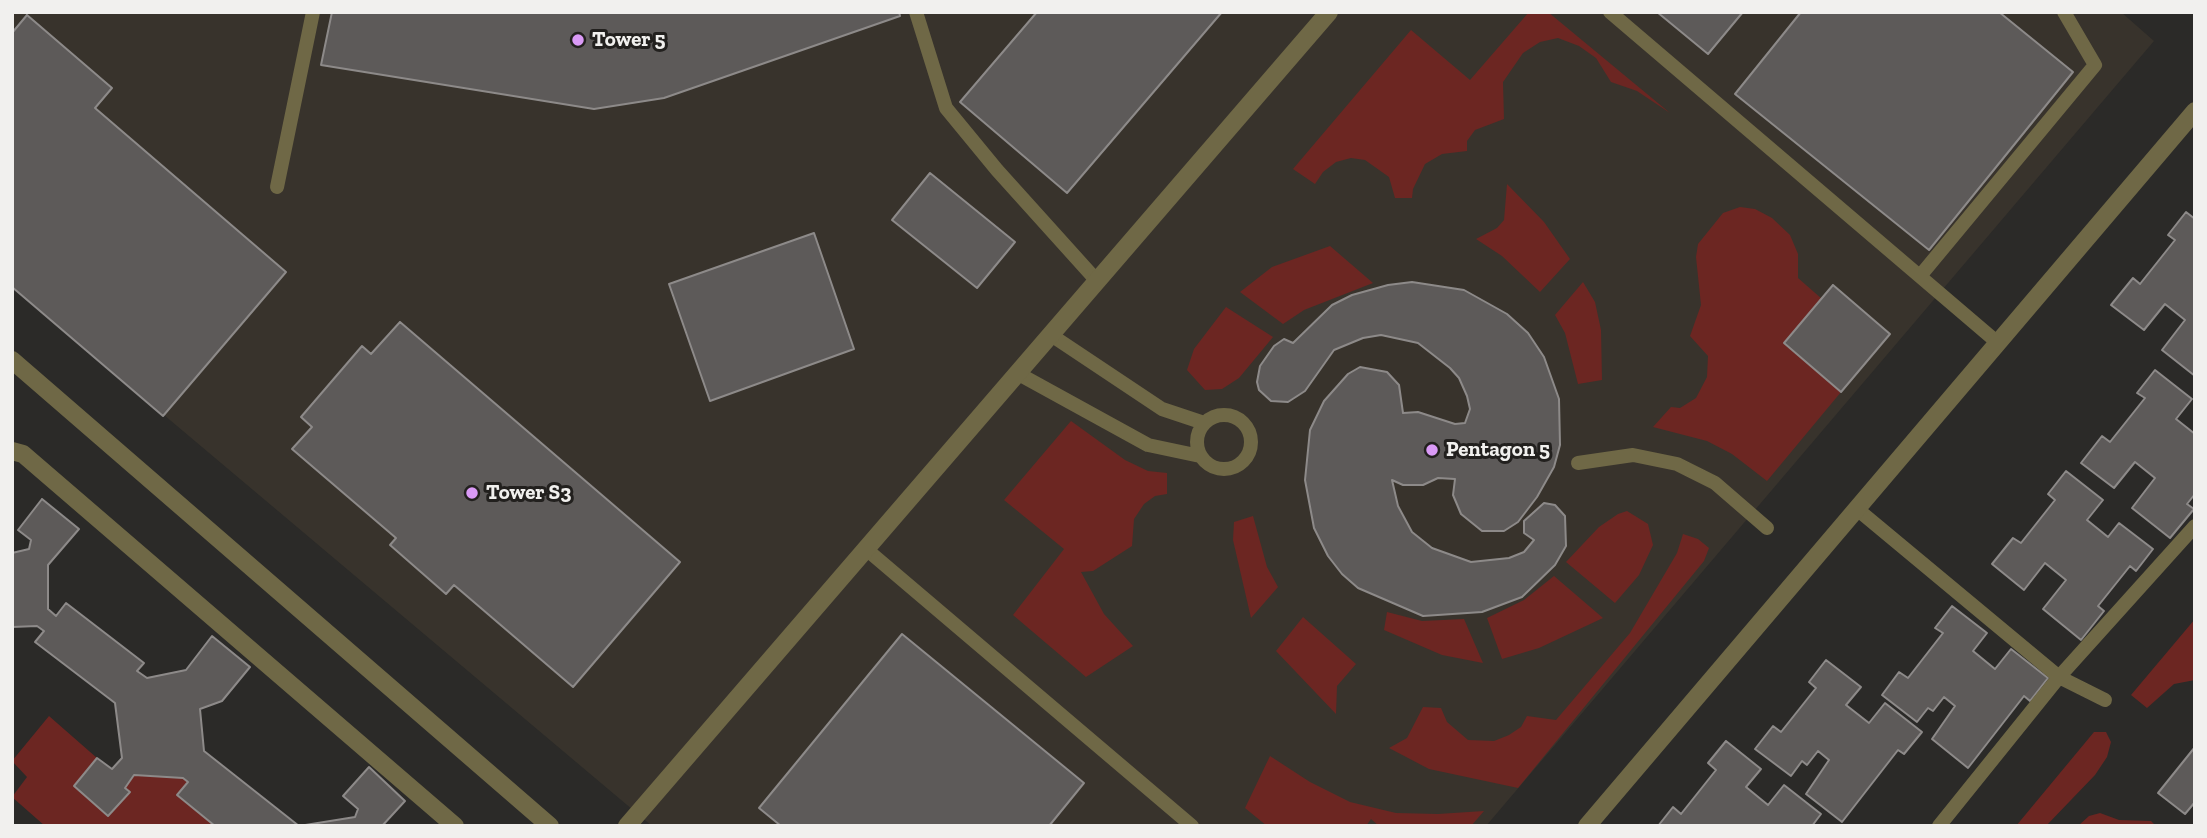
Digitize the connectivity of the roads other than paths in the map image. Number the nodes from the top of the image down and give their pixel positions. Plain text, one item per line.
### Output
1 (313, 12) edge
2 (916, 12) edge
3 (1329, 12) edge
4 (1610, 12) edge
5 (2063, 12) edge
6 (2195, 111) edge
7 (277, 187) dead end
8 (1920, 276) junction
9 (1097, 281) junction
10 (1051, 335) junction
11 (1998, 343) junction
12 (12, 360) edge
13 (1017, 373) junction
14 (1205, 423) junction
15 (12, 451) edge
16 (1200, 456) junction
17 (1578, 463) dead end
18 (1857, 509) junction
19 (2195, 526) edge
20 (1767, 528) dead end
21 (866, 549) junction
22 (2059, 677) junction
23 (2105, 700) dead end
24 (455, 826) edge
25 (550, 826) edge
26 (627, 826) edge
27 (1192, 826) edge
28 (1587, 826) edge
29 (1939, 826) edge

1 - 7 lane
2 - 9 lane
3 - 9 street
4 - 8 lane
5 - 8 lane
6 - 11 street
8 - 11 lane
9 - 10 street
10 - 13 street
10 - 14 lane
11 - 18 street
12 - 25 street
13 - 16 lane
13 - 21 street
14 - 16 lane
14 - 16 lane
15 - 24 street
17 - 20 lane
18 - 22 lane
18 - 28 street
19 - 22 lane
21 - 26 street
21 - 27 lane
22 - 23 lane
22 - 29 lane

